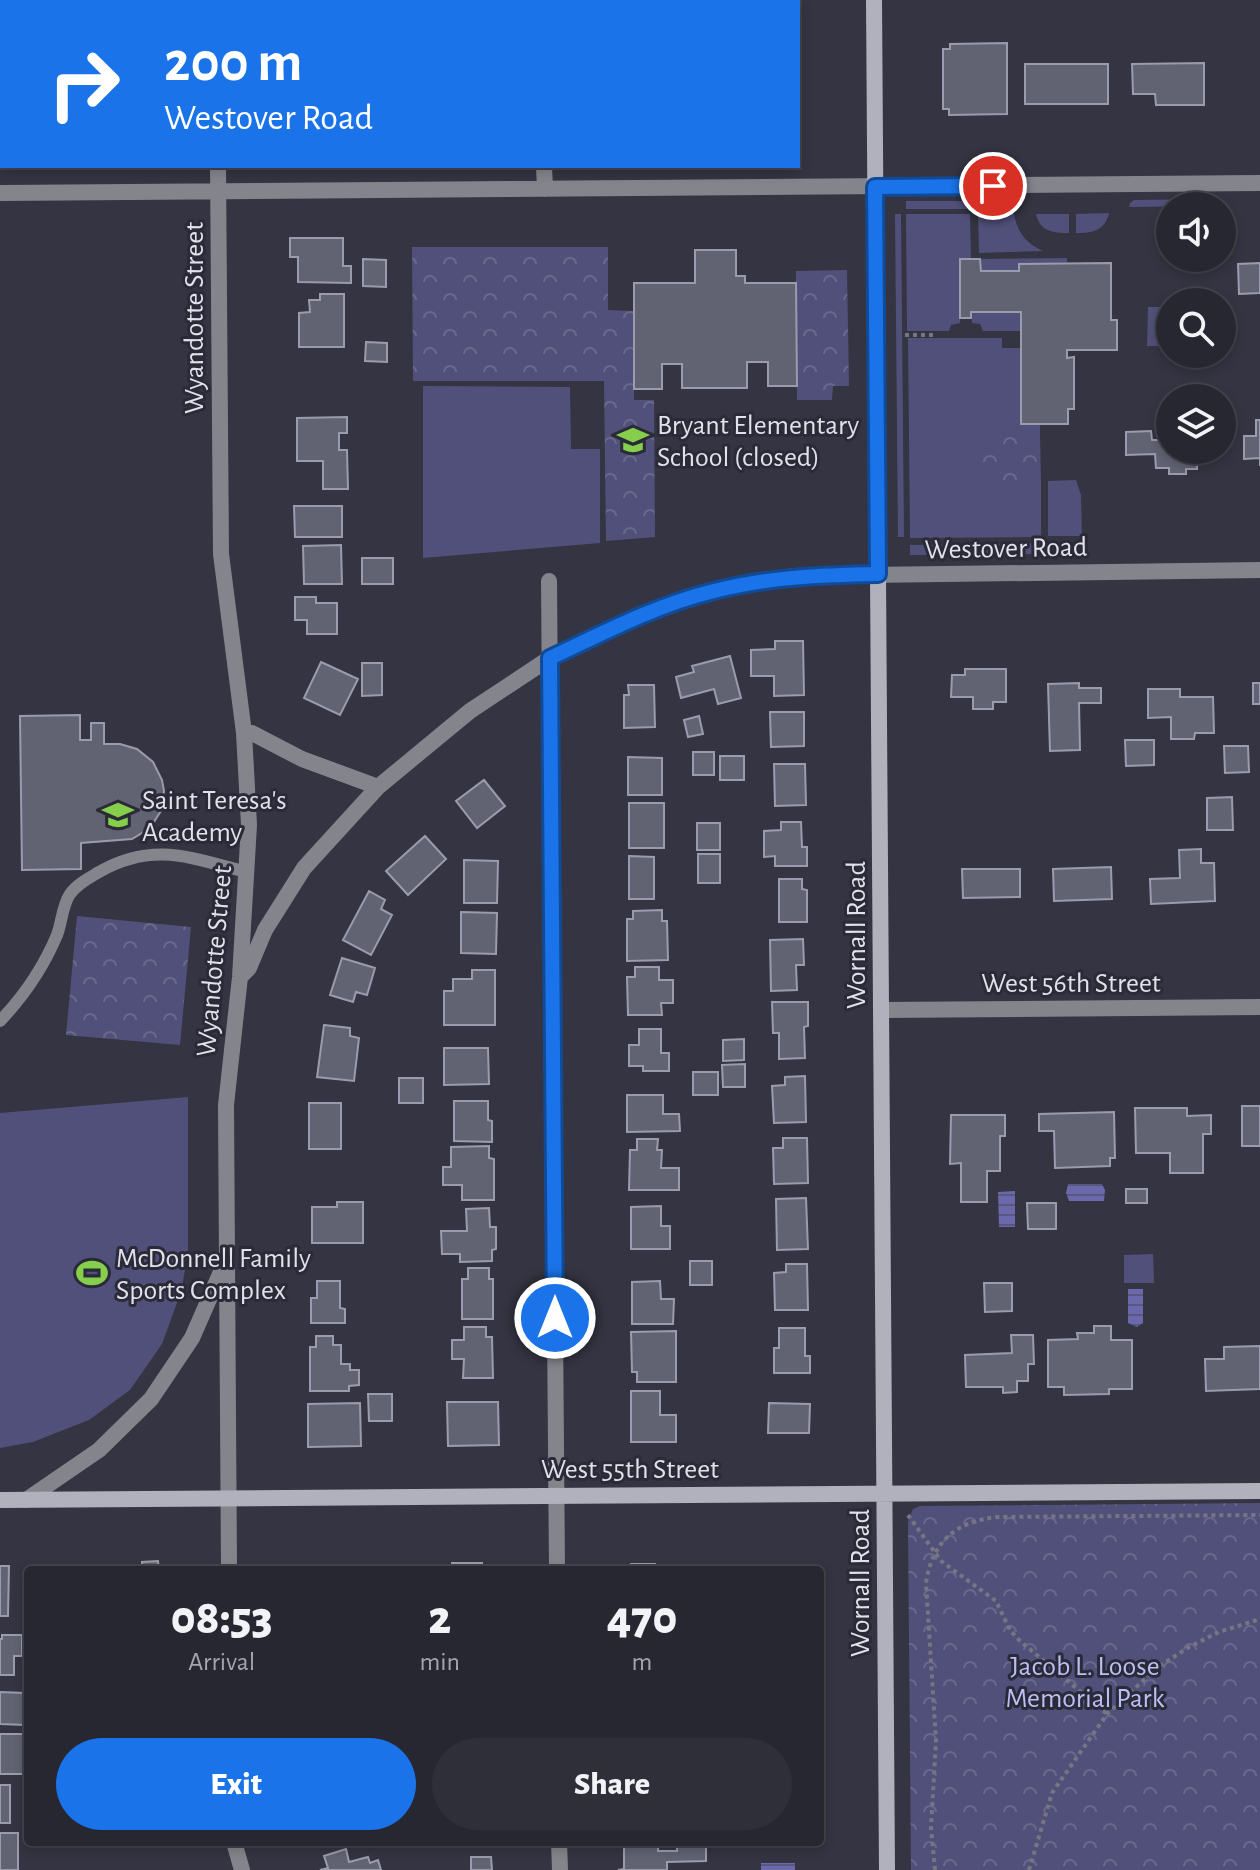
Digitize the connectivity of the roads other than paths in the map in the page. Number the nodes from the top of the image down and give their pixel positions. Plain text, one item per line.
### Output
1 (874, 0) edge
2 (218, 168) edge
3 (544, 168) edge
4 (1260, 183) edge
5 (875, 187) junction
6 (545, 189) junction
7 (218, 192) junction
8 (0, 193) edge
9 (1260, 570) edge
10 (878, 574) junction
11 (549, 581) dead end
12 (550, 658) junction
13 (244, 733) junction
14 (378, 787) junction
15 (247, 872) junction
16 (240, 977) junction
17 (1260, 1007) edge
18 (882, 1010) junction
19 (0, 1021) edge
20 (227, 1258) junction
21 (1260, 1491) edge
22 (556, 1494) junction
23 (885, 1494) junction
24 (228, 1498) junction
25 (0, 1500) edge
26 (26, 1500) junction
27 (229, 1566) edge
28 (557, 1566) edge
29 (235, 1846) edge
30 (559, 1846) edge
31 (242, 1870) edge
32 (560, 1870) edge
33 (887, 1870) edge

1 - 5 main road, Wornall Road
2 - 7 street, Wyandotte Street
3 - 6 street
4 - 5 street
5 - 6 street
5 - 10 main road, Wornall Road
6 - 7 street
7 - 8 street
7 - 13 street, Wyandotte Street
9 - 10 street, Westover Road
10 - 12 street, Westover Road
10 - 18 main road, Wornall Road
11 - 12 street
12 - 14 street, Westover Road
12 - 22 street
13 - 14 street
13 - 15 street, Wyandotte Street
14 - 16 street, Westover Road
15 - 16 street, Wyandotte Street
15 - 19 lane
16 - 20 street, Wyandotte Street
17 - 18 street, West 56th Street
18 - 23 main road, Wornall Road
20 - 24 street, Wyandotte Street
20 - 26 street
21 - 23 main road, West 55th Street
22 - 23 main road, West 55th Street
22 - 24 main road, West 55th Street
22 - 28 street
23 - 33 main road, Wornall Road
24 - 26 main road, West 55th Street
24 - 27 street, Wyandotte Street
25 - 26 main road, West 55th Street
29 - 31 street
30 - 32 street

